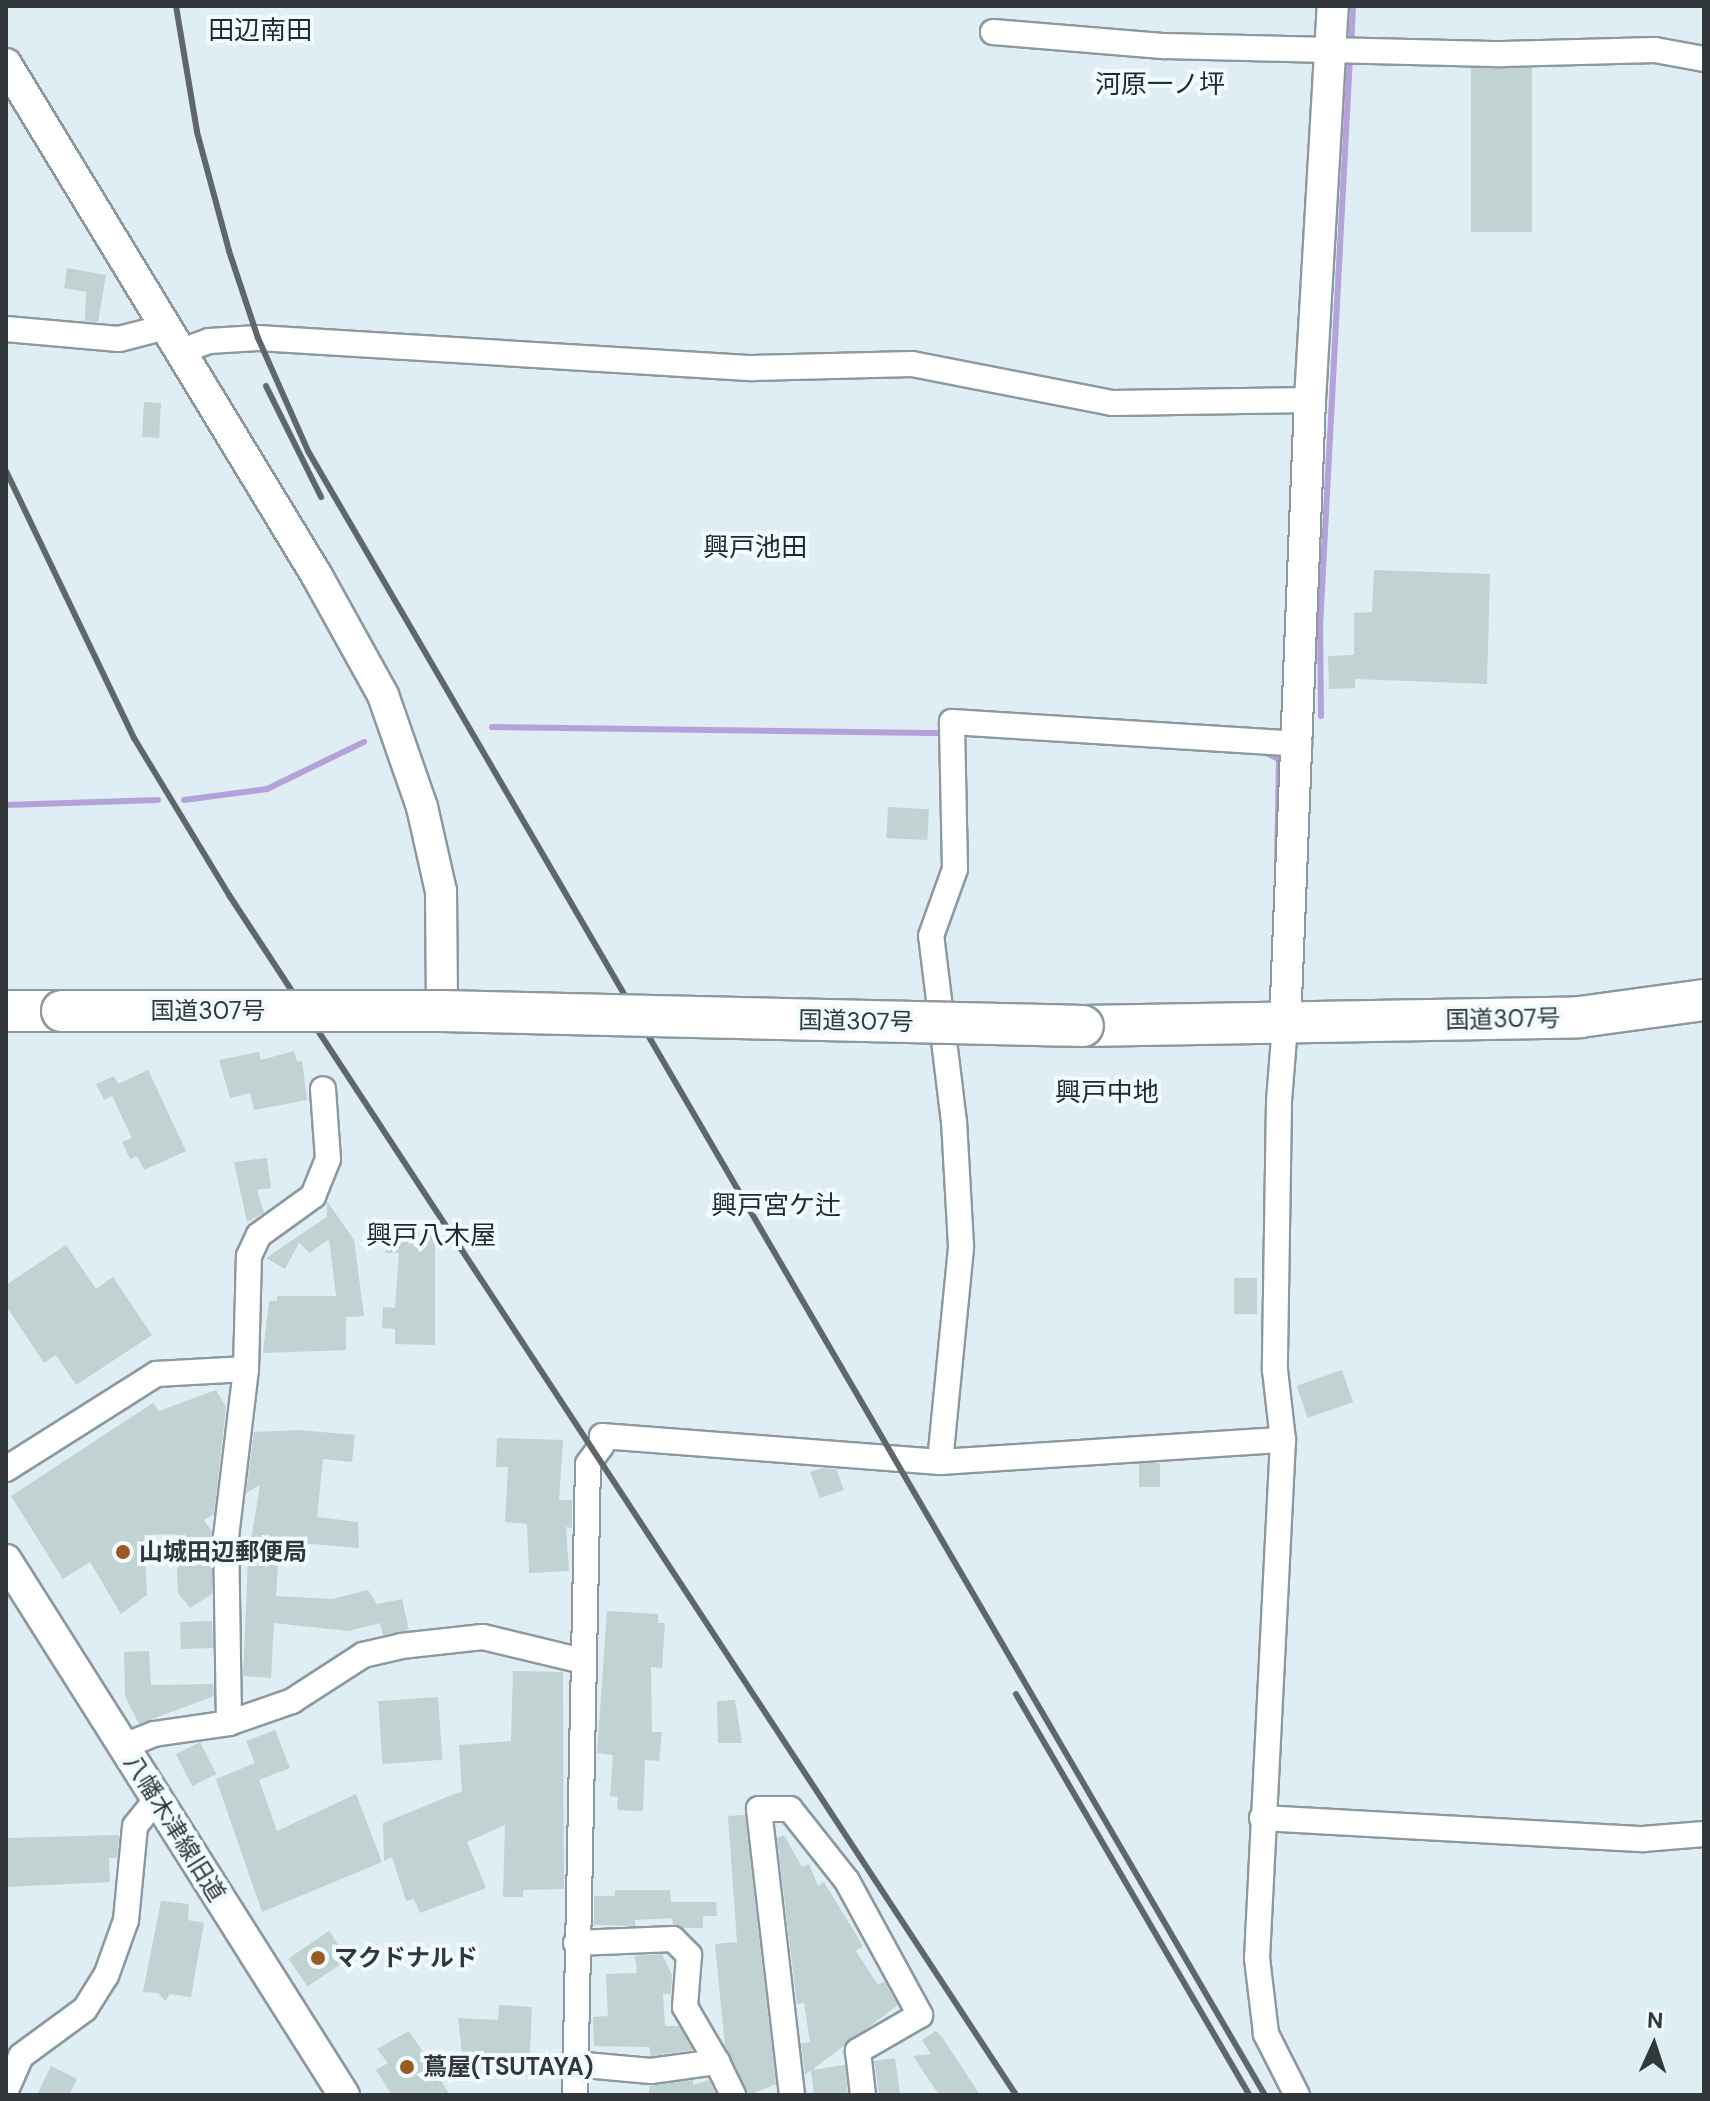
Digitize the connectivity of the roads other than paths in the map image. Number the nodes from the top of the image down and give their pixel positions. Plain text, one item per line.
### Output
1 (1333, 6) edge
2 (993, 32) dead end
3 (1330, 47) junction
4 (1704, 59) edge
5 (6, 64) edge
6 (6, 329) edge
7 (172, 340) junction
8 (1310, 400) junction
9 (1299, 744) junction
10 (1704, 1000) edge
11 (6, 1011) edge
12 (442, 1011) junction
13 (1285, 1025) junction
14 (323, 1089) dead end
15 (246, 1369) junction
16 (1283, 1440) junction
17 (940, 1462) junction
18 (6, 1469) edge
19 (6, 1560) edge
20 (583, 1661) junction
21 (229, 1723) junction
22 (124, 1746) junction
23 (157, 1799) junction
24 (1262, 1818) junction
25 (1704, 1834) edge
26 (576, 1943) junction
27 (717, 2062) junction
28 (574, 2064) junction
29 (6, 2090) edge
30 (344, 2095) edge
31 (575, 2095) edge
32 (733, 2095) edge
33 (792, 2095) edge
34 (863, 2095) edge
35 (1297, 2095) edge

1 - 3 street
2 - 3 street
3 - 4 street
3 - 8 street
5 - 7 street
6 - 7 street
7 - 8 street
7 - 12 street
8 - 9 street
9 - 13 street
9 - 17 street
10 - 13 highway, 国道307号
11 - 12 highway, 国道307号, bridge
12 - 13 highway, 国道307号, bridge
13 - 16 street
14 - 15 street
15 - 18 street
15 - 21 street
16 - 17 street
16 - 24 street
17 - 20 street
19 - 22 street, 八幡木津線旧道
20 - 21 street
20 - 26 street
21 - 22 street
22 - 23 street, 八幡木津線旧道
23 - 29 street
23 - 30 street, 八幡木津線旧道
24 - 25 street
24 - 35 street
26 - 27 street
26 - 28 street
27 - 28 street
27 - 32 street
28 - 31 street
33 - 34 street

